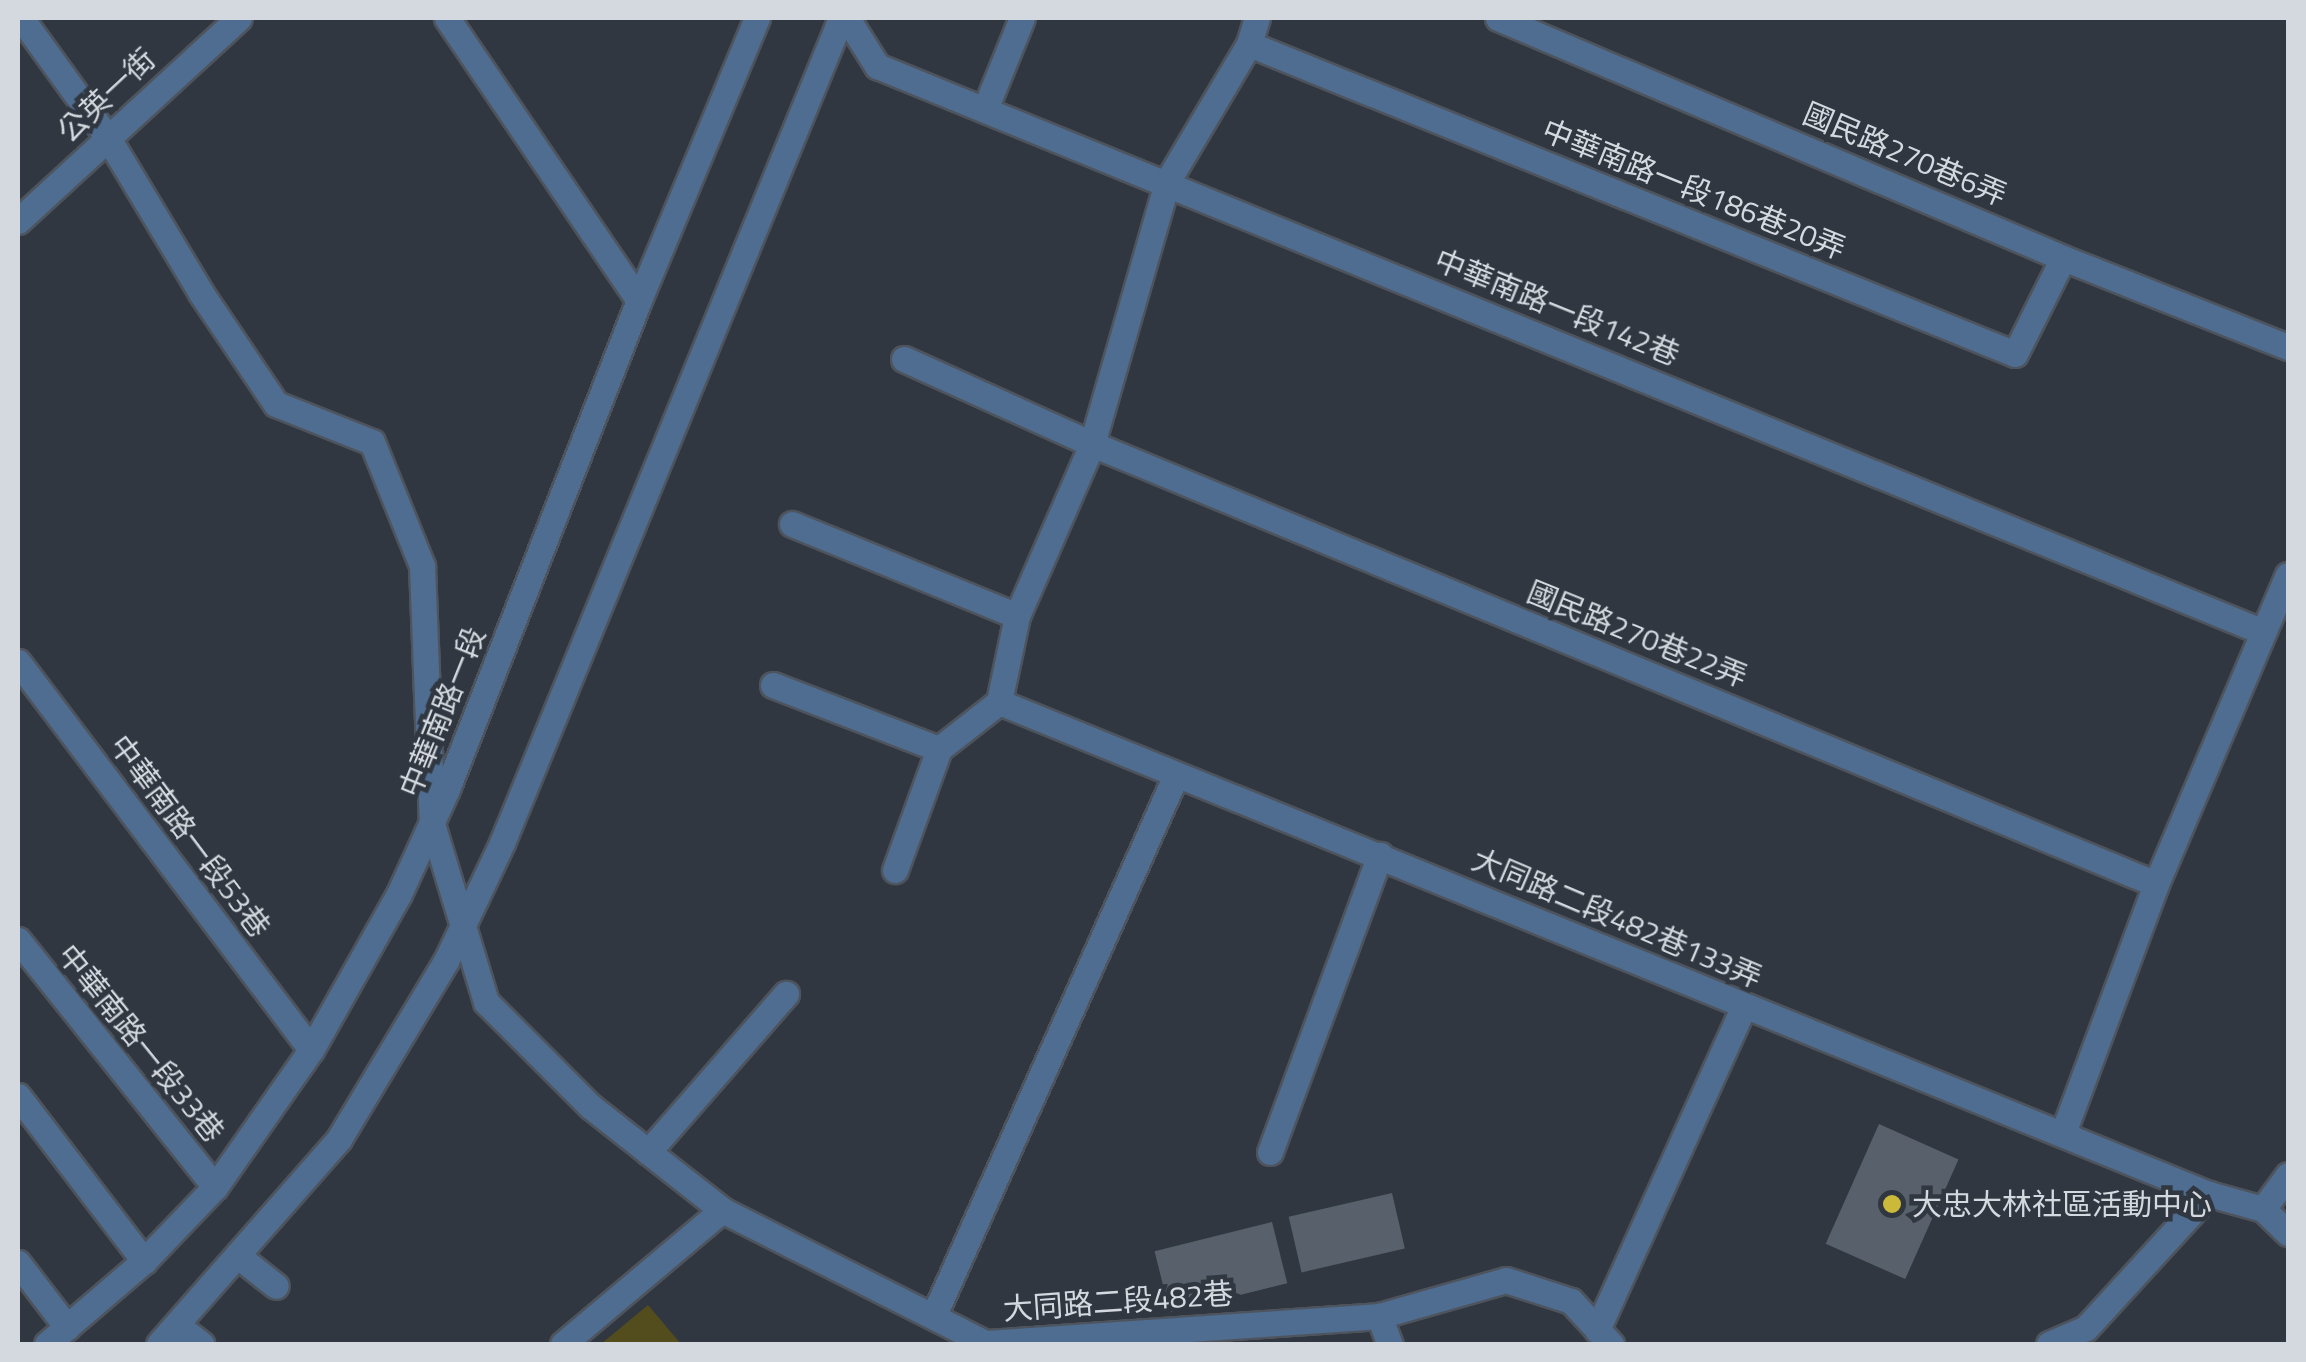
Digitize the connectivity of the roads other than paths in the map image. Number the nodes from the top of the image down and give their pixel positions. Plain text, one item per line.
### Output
1 (21, 18) edge
2 (238, 18) edge
3 (447, 18) edge
4 (757, 18) edge
5 (844, 18) edge
6 (1022, 18) edge
7 (1257, 18) edge
8 (1498, 18) edge
9 (1552, 27) edge
10 (1248, 44) junction
11 (986, 108) junction
12 (108, 138) junction
13 (1167, 182) junction
14 (18, 220) edge
15 (2063, 258) junction
16 (639, 300) junction
17 (2288, 347) edge
18 (904, 359) dead end
19 (1092, 444) junction
20 (792, 524) dead end
21 (2288, 575) edge
22 (1017, 616) junction
23 (2263, 632) junction
24 (18, 662) edge
25 (773, 684) dead end
26 (999, 702) junction
27 (939, 749) junction
28 (1176, 774) junction
29 (432, 824) junction
30 (1380, 854) junction
31 (895, 870) dead end
32 (2156, 884) junction
33 (462, 926) junction
34 (18, 940) edge
35 (786, 994) dead end
36 (1744, 1006) junction
37 (311, 1050) junction
38 (18, 1096) edge
39 (2062, 1133) junction
40 (648, 1152) junction
41 (1270, 1152) dead end
42 (2288, 1174) edge
43 (215, 1187) junction
44 (2209, 1194) junction
45 (2263, 1208) junction
46 (722, 1210) junction
47 (2288, 1233) edge
48 (238, 1256) junction
49 (144, 1260) junction
50 (18, 1263) edge
51 (276, 1286) dead end
52 (934, 1315) junction
53 (1379, 1316) junction
54 (67, 1326) junction
55 (168, 1335) edge
56 (1604, 1337) edge
57 (47, 1344) edge
58 (200, 1344) edge
59 (563, 1344) edge
60 (985, 1344) edge
61 (1390, 1344) edge
62 (2049, 1344) edge

1 - 12 street
2 - 12 street, 公英一街
3 - 16 street
4 - 16 street, 中華南路一段
5 - 11 street, 中華南路一段142巷
5 - 33 street
6 - 11 street
7 - 10 street
8 - 9 street, 國民路270巷6弄
9 - 15 street, 國民路270巷6弄
10 - 13 street
10 - 15 street, 中華南路一段186巷20弄
11 - 13 street, 中華南路一段142巷
12 - 14 street, 公英一街
12 - 29 street
13 - 19 street
13 - 23 street, 中華南路一段142巷
15 - 17 street, 國民路270巷6弄
16 - 29 street, 中華南路一段
18 - 19 street, 國民路270巷22弄
19 - 22 street
19 - 32 street, 國民路270巷22弄
20 - 22 street
21 - 23 street
22 - 26 street
23 - 32 street
24 - 37 street, 中華南路一段53巷
25 - 27 street
26 - 27 street
26 - 28 street, 大同路二段482巷133弄
27 - 31 street
28 - 30 street, 大同路二段482巷133弄
28 - 52 street
29 - 33 street, 大同路二段482巷
29 - 37 street, 中華南路一段
30 - 36 street, 大同路二段482巷133弄
30 - 41 street
32 - 39 street
33 - 40 street, 大同路二段482巷
33 - 48 street
34 - 43 street, 中華南路一段33巷
35 - 40 street
36 - 39 street, 大同路二段482巷133弄
36 - 56 street
37 - 43 street, 中華南路一段
38 - 49 street
39 - 44 street, 大同路二段482巷133弄
40 - 46 street, 大同路二段482巷
42 - 45 street
43 - 49 street, 中華南路一段
44 - 45 street
44 - 62 street
45 - 47 street
46 - 52 street, 大同路二段482巷
46 - 59 street
48 - 51 street
48 - 55 street
49 - 54 street, 中華南路一段
50 - 54 street
52 - 60 street, 大同路二段482巷
53 - 56 street, 大同路二段482巷
53 - 60 street, 大同路二段482巷
53 - 61 street
54 - 57 street, 中華南路一段
55 - 58 street

